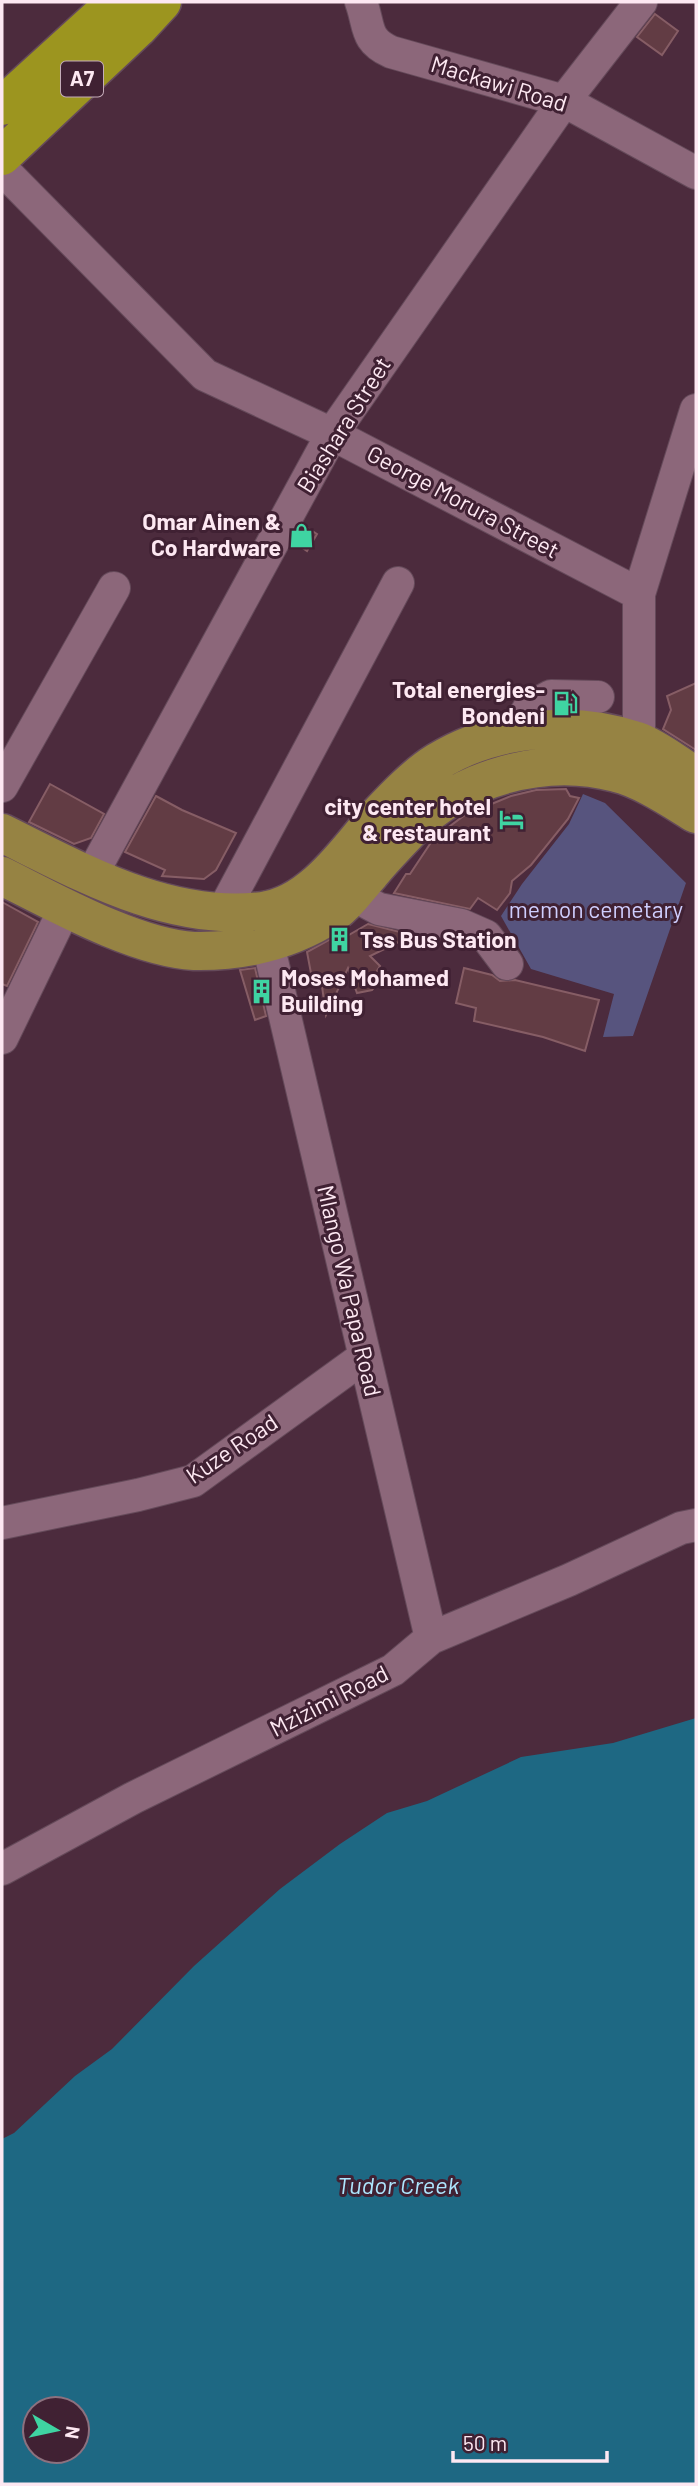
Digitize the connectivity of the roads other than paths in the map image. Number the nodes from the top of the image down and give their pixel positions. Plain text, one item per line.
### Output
1 (116, 2) edge
2 (162, 2) edge
3 (361, 2) edge
4 (641, 2) edge
5 (564, 101) junction
6 (2, 106) edge
7 (2, 156) edge
8 (2, 169) edge
9 (696, 173) edge
10 (696, 410) edge
11 (332, 435) junction
12 (398, 583) dead end
13 (114, 588) dead end
14 (639, 594) junction
15 (638, 670) junction
16 (597, 714) junction
17 (639, 742) junction
18 (696, 776) edge
19 (2, 786) edge
20 (696, 814) edge
21 (2, 833) edge
22 (2, 876) edge
23 (92, 876) junction
24 (353, 895) junction
25 (65, 908) junction
26 (222, 913) junction
27 (268, 944) junction
28 (507, 964) dead end
29 (2, 1038) edge
30 (364, 1357) junction
31 (2, 1523) edge
32 (696, 1525) edge
33 (431, 1638) junction
34 (2, 1869) edge

1 - 6 highway, A7
2 - 7 highway, A7
3 - 5 street, Mackawi Road
4 - 5 street, Biashara Street
5 - 9 street, Mackawi Road
5 - 11 street, Biashara Street
8 - 11 street, George Morura Street
10 - 14 street
11 - 14 street, George Morura Street
11 - 23 street, Biashara Street
12 - 26 street
13 - 19 street
14 - 15 street
15 - 16 street
15 - 17 street
16 - 17 main road
16 - 26 main road
17 - 18 main road
20 - 24 main road
21 - 23 main road
22 - 25 main road
23 - 26 main road
24 - 27 main road
24 - 28 street
25 - 27 main road
25 - 29 street
27 - 30 street, Mlango Wa Papa Road
30 - 31 street, Kuze Road
30 - 33 street, Mlango Wa Papa Road
32 - 33 street, Mzizimi Road
33 - 34 street, Mzizimi Road

